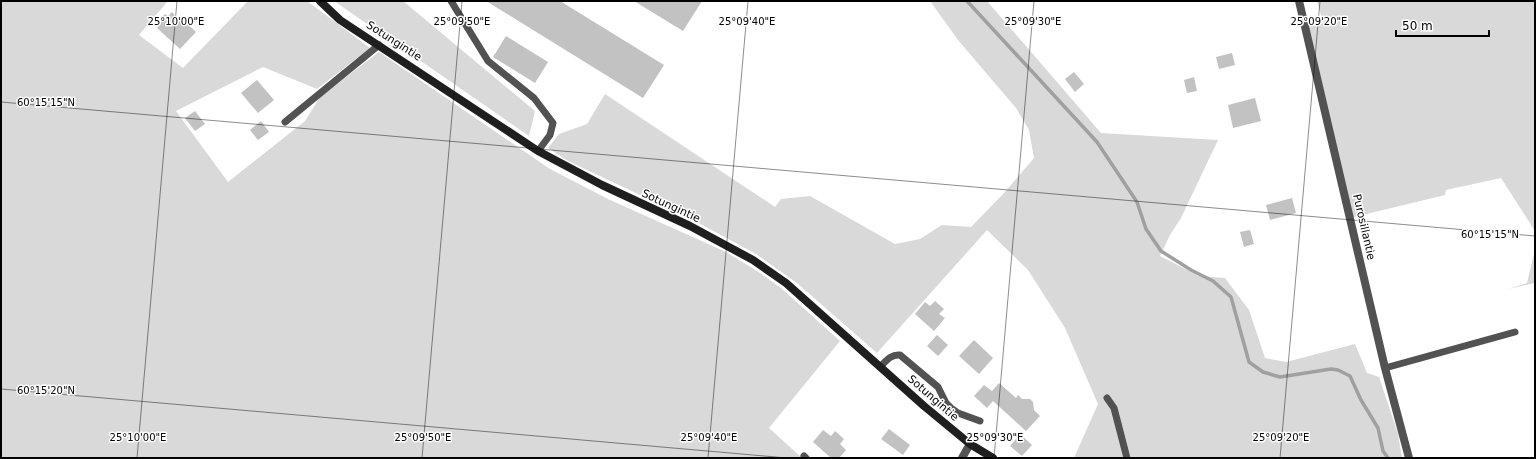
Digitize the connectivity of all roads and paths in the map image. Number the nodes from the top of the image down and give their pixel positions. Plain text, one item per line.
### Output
1 (320, 1) edge
2 (451, 1) edge
3 (1299, 1) edge
4 (379, 45) junction
5 (285, 122) dead end
6 (538, 151) junction
7 (1515, 332) dead end
8 (880, 367) junction
9 (1385, 368) junction
10 (1107, 398) dead end
11 (980, 421) dead end
12 (970, 444) junction
13 (962, 458) edge
14 (993, 458) edge
15 (1126, 458) edge
16 (1409, 458) edge

1 - 4 street, Sotungintie
2 - 6 lane
3 - 9 street, Purosillantie
4 - 5 lane
4 - 6 street, Sotungintie
6 - 8 street, Sotungintie
7 - 9 lane
8 - 11 lane
8 - 12 street, Sotungintie
9 - 16 street, Purosillantie
10 - 15 lane
12 - 13 street
12 - 14 street, Sotungintie

